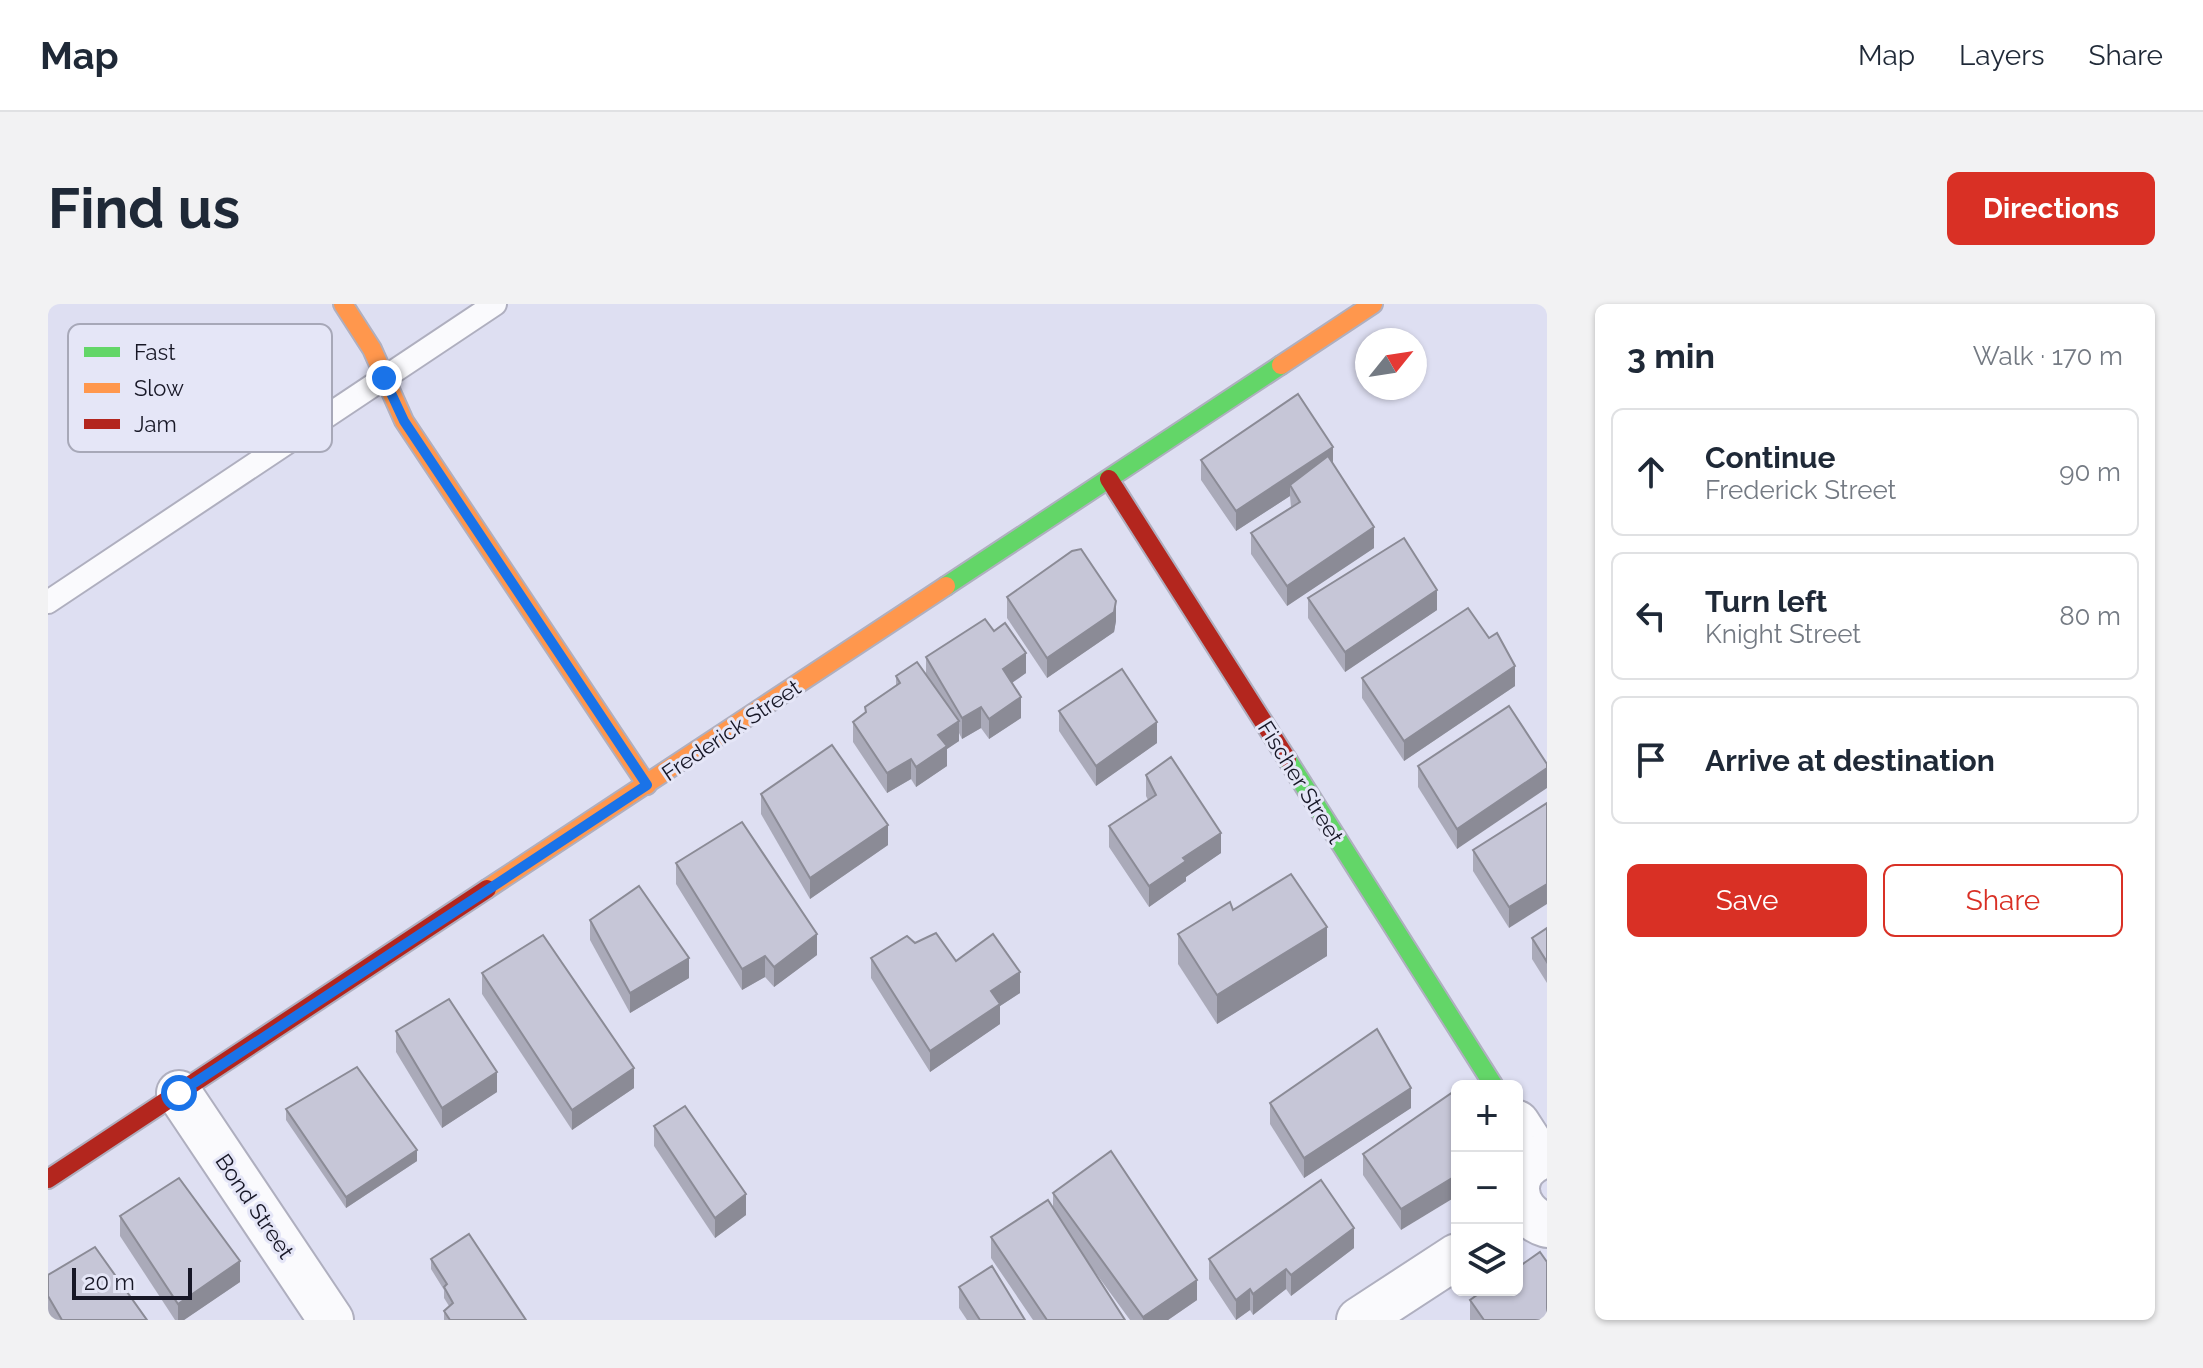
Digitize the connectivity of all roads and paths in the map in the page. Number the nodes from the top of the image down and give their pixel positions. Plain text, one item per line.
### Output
1 (343, 304) edge
2 (495, 304) edge
3 (1373, 304) edge
4 (384, 378) junction
5 (332, 413) edge
6 (273, 452) edge
7 (1109, 479) junction
8 (48, 602) edge
9 (647, 785) junction
10 (1490, 1080) edge
11 (179, 1093) junction
12 (1534, 1145) edge
13 (48, 1179) edge
14 (1529, 1217) edge
15 (1451, 1260) edge
16 (331, 1320) edge
17 (1359, 1320) edge

1 - 4 street
2 - 4 lane
3 - 7 street, Frederick Street
4 - 5 lane
4 - 9 street
6 - 8 lane
7 - 9 street, Frederick Street
7 - 10 street, Fischer Street
9 - 11 street, Frederick Street
11 - 13 street, Frederick Street
11 - 16 street, Bond Street
12 - 14 street
15 - 17 street

